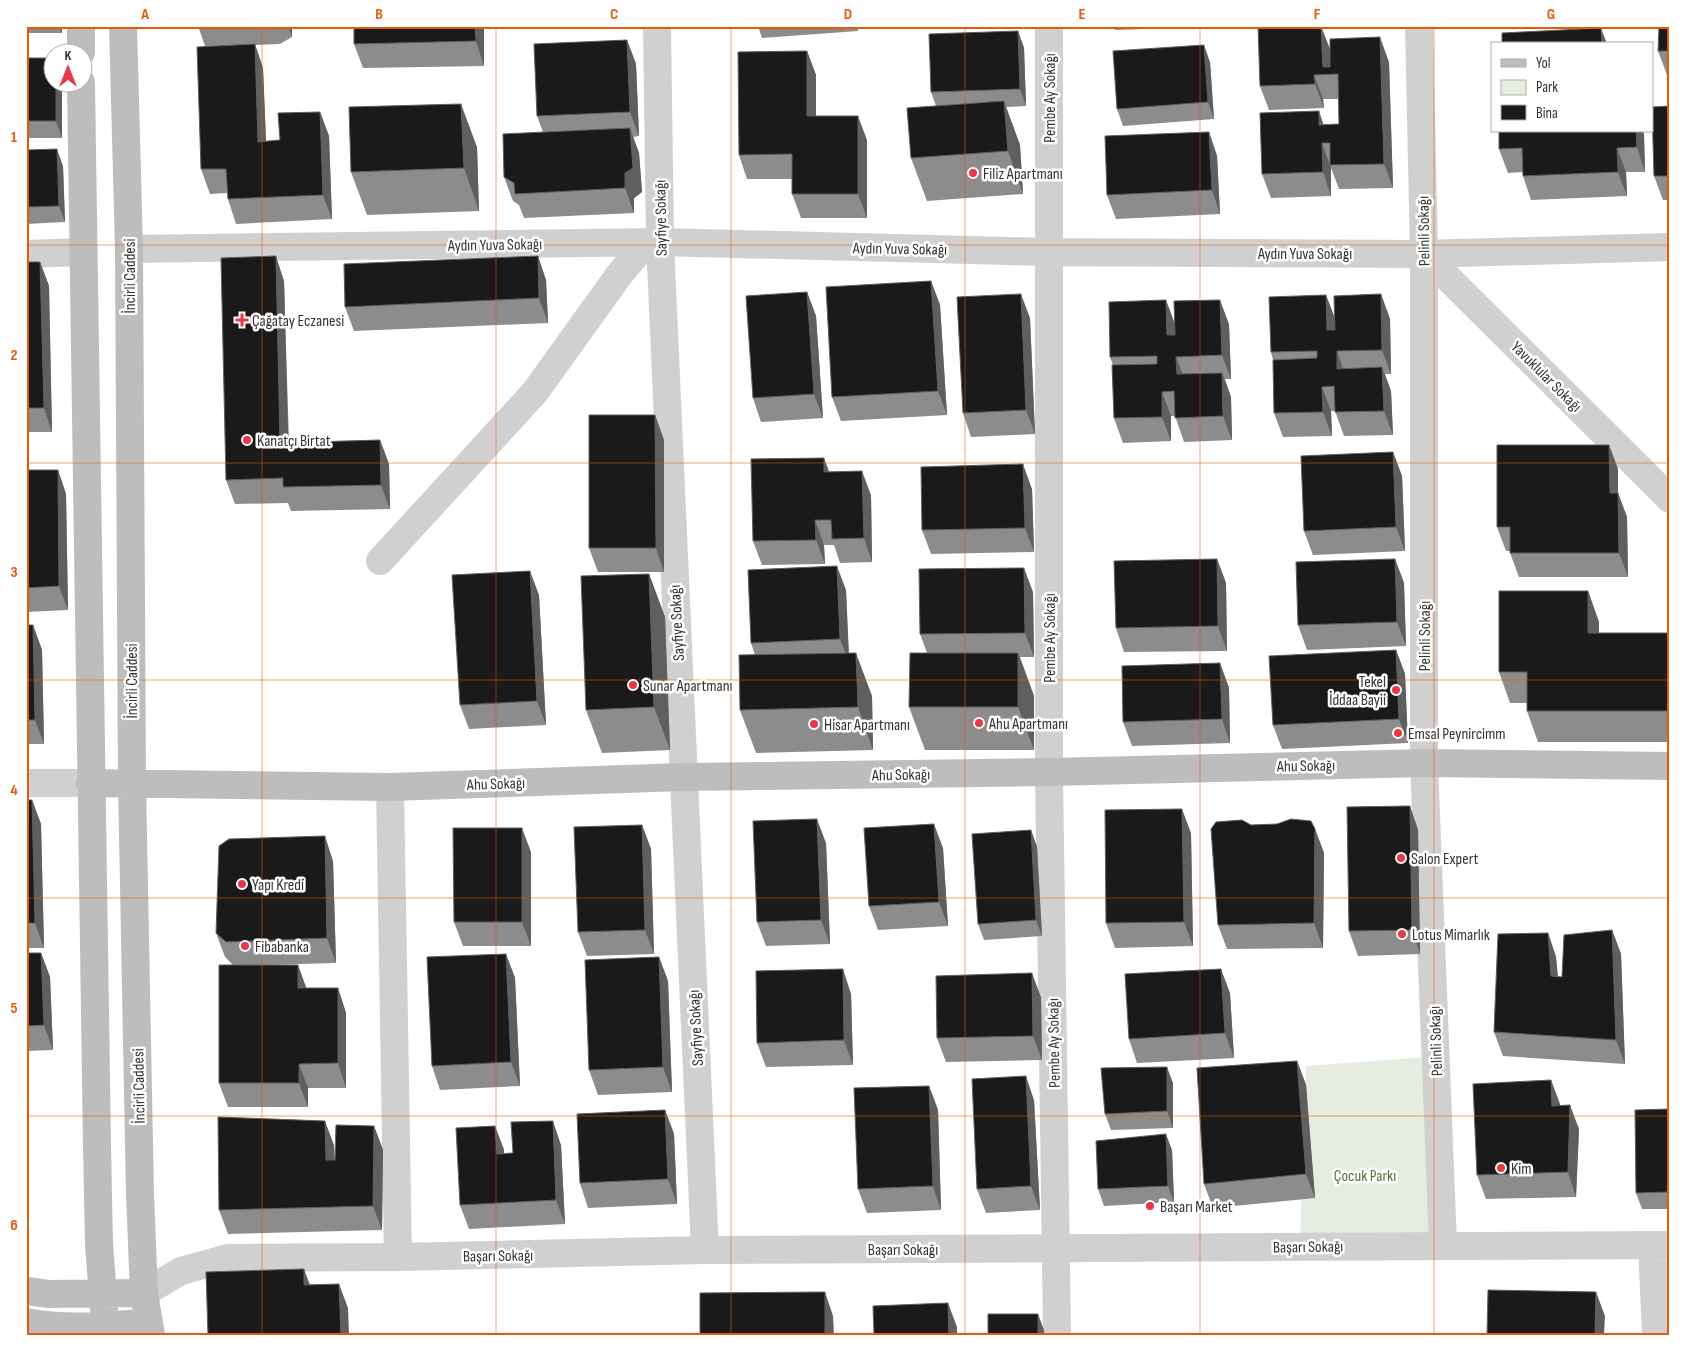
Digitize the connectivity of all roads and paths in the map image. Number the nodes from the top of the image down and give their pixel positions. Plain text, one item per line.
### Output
1 (81, 26) edge
2 (122, 26) edge
3 (657, 26) edge
4 (1048, 26) edge
5 (1418, 26) edge
6 (81, 42) edge
7 (81, 92) edge
8 (653, 242) junction
9 (1670, 247) edge
10 (129, 249) junction
11 (83, 252) junction
12 (1050, 252) junction
13 (26, 254) edge
14 (1424, 254) junction
15 (1670, 499) edge
16 (380, 561) dead end
17 (1424, 762) junction
18 (1670, 766) edge
19 (1049, 772) junction
20 (683, 777) junction
21 (26, 783) edge
22 (90, 783) junction
23 (132, 784) junction
24 (390, 787) junction
25 (1443, 1245) junction
26 (1661, 1245) edge
27 (1056, 1249) junction
28 (705, 1250) junction
29 (398, 1257) junction
30 (26, 1292) edge
31 (144, 1293) junction
32 (103, 1294) junction
33 (26, 1322) edge
34 (149, 1328) edge
35 (105, 1330) edge
36 (1056, 1335) edge
37 (1656, 1335) edge

1 - 6 main road
2 - 10 main road, İncirli Caddesi
3 - 8 street, Sayfiye Sokağı
4 - 12 street, Pembe Ay Sokağı
5 - 14 street, Pelinli Sokağı
7 - 11 main road
8 - 10 street, Aydın Yuva Sokağı
8 - 12 street, Aydın Yuva Sokağı
8 - 16 street
8 - 20 street, Sayfiye Sokağı
9 - 14 street, Aydın Yuva Sokağı
10 - 23 main road, İncirli Caddesi
11 - 13 street
11 - 22 main road
12 - 14 street, Aydın Yuva Sokağı
12 - 19 street, Pembe Ay Sokağı
14 - 15 street, Yavuklular Sokağı
14 - 17 street, Pelinli Sokağı
17 - 18 main road, Ahu Sokağı
17 - 19 main road, Ahu Sokağı
17 - 25 street, Pelinli Sokağı
19 - 20 main road, Ahu Sokağı
19 - 27 street, Pembe Ay Sokağı
20 - 24 main road, Ahu Sokağı
20 - 28 street, Sayfiye Sokağı
21 - 22 street
22 - 23 main road, Ahu Sokağı
22 - 32 main road
23 - 24 main road, Ahu Sokağı
23 - 31 main road, İncirli Caddesi
24 - 29 street
25 - 26 street, Başarı Sokağı
25 - 27 street, Başarı Sokağı
26 - 37 street
27 - 28 street, Başarı Sokağı
27 - 36 street, Pembe Ay Sokağı
28 - 29 street, Başarı Sokağı
29 - 31 street, Başarı Sokağı
30 - 32 main road
31 - 32 main road
31 - 34 main road, İncirli Caddesi
32 - 35 main road
33 - 35 main road
34 - 35 main road

